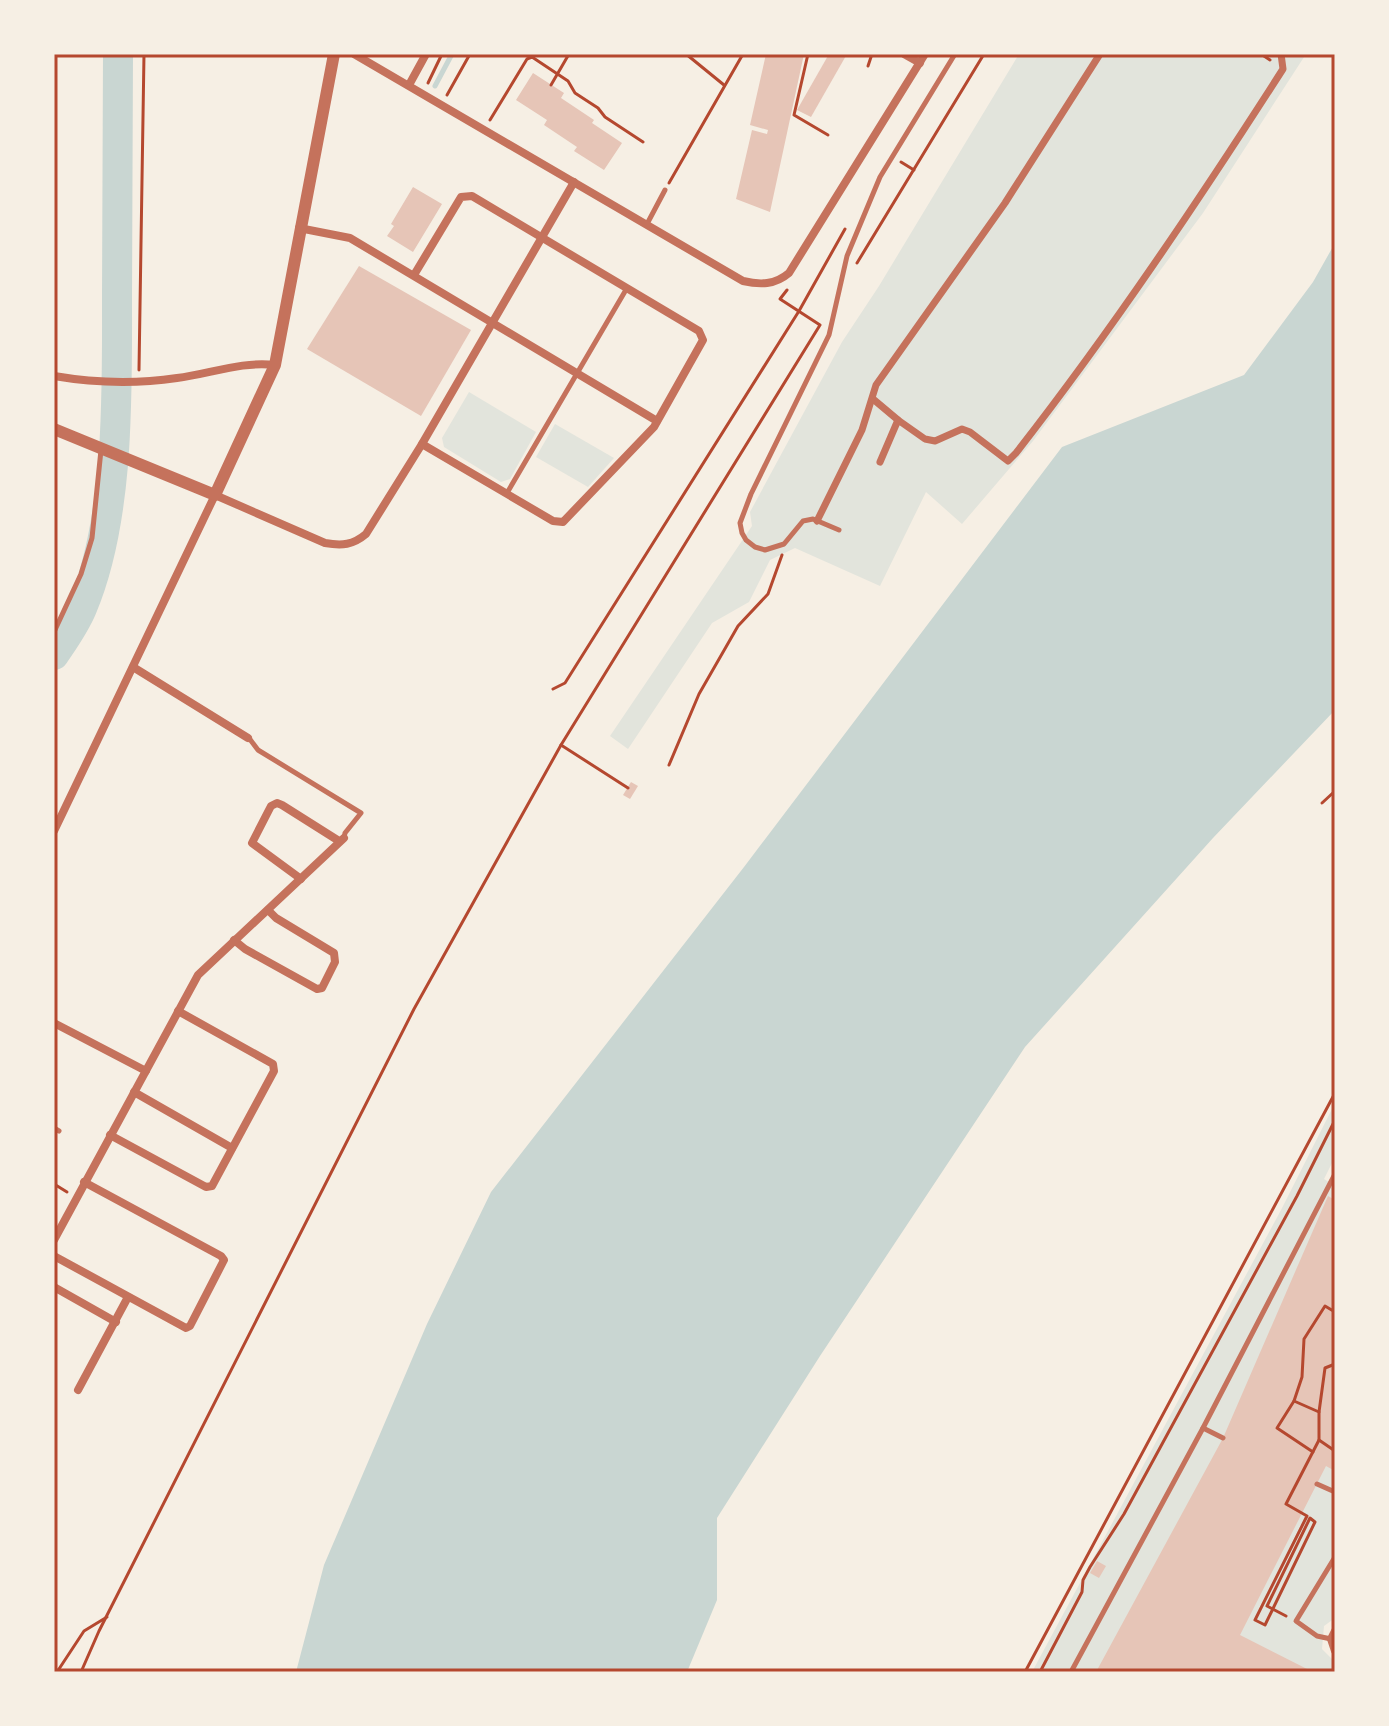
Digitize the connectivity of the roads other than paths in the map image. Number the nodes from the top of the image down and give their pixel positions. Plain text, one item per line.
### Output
1 (334, 54) edge
2 (354, 54) edge
3 (426, 54) edge
4 (904, 54) edge
5 (925, 54) edge
6 (955, 54) edge
7 (1100, 54) edge
8 (1281, 54) edge
9 (920, 63) junction
10 (409, 85) junction
11 (574, 182) junction
12 (665, 190) road end
13 (647, 224) junction
14 (299, 228) junction
15 (542, 237) junction
16 (414, 275) junction
17 (627, 288) junction
18 (492, 322) junction
19 (275, 365) junction
20 (578, 373) junction
21 (54, 376) edge
22 (873, 399) junction
23 (898, 420) junction
24 (657, 421) junction
25 (54, 429) edge
26 (422, 444) junction
27 (103, 450) junction
28 (880, 462) dead end
29 (506, 494) junction
30 (215, 495) junction
31 (817, 521) junction
32 (839, 530) dead end
33 (54, 632) edge
34 (133, 667) junction
35 (248, 738) joint
36 (58, 812) edge
37 (54, 831) edge
38 (342, 839) junction
39 (301, 879) junction
40 (268, 910) junction
41 (234, 940) junction
42 (178, 1011) junction
43 (54, 1023) edge
44 (146, 1071) junction
45 (134, 1092) junction
46 (110, 1135) junction
47 (232, 1148) junction
48 (1334, 1177) edge
49 (84, 1182) junction
50 (54, 1240) edge
51 (54, 1256) edge
52 (54, 1287) edge
53 (128, 1297) junction
54 (116, 1322) junction
55 (78, 1390) dead end
56 (1203, 1428) junction
57 (1223, 1438) dead end
58 (1317, 1484) dead end
59 (1335, 1492) edge
60 (1335, 1557) edge
61 (1333, 1635) edge
62 (1335, 1651) edge
63 (1071, 1672) edge

1 - 14 street
2 - 10 street
3 - 10 street
4 - 9 street
5 - 9 street
6 - 31 lane
7 - 22 street
8 - 23 street
9 - 13 street
10 - 11 street
11 - 13 street
11 - 15 street
12 - 13 lane
14 - 16 street
14 - 19 street
15 - 16 street
15 - 17 street
15 - 18 street
16 - 18 street
17 - 20 lane
17 - 24 street
18 - 20 street
18 - 26 street
19 - 21 street
19 - 30 street
20 - 24 street
20 - 29 lane
22 - 23 street
22 - 31 street
23 - 28 street
24 - 29 street
25 - 27 street
26 - 29 street
26 - 30 street
27 - 30 street
27 - 33 lane
30 - 34 street
31 - 32 lane
34 - 35 street
34 - 36 street
35 - 38 lane
36 - 37 street
38 - 39 street
38 - 39 street
39 - 40 street
40 - 41 street
40 - 41 street
41 - 42 street
42 - 44 street
42 - 47 street
43 - 44 street
44 - 45 street
45 - 46 street
45 - 47 street
46 - 47 street
46 - 49 street
48 - 56 lane
49 - 50 street
49 - 53 street
51 - 53 street
52 - 54 street
53 - 54 street
54 - 55 street
56 - 57 lane
56 - 63 lane
58 - 59 lane
60 - 61 lane
61 - 62 street

